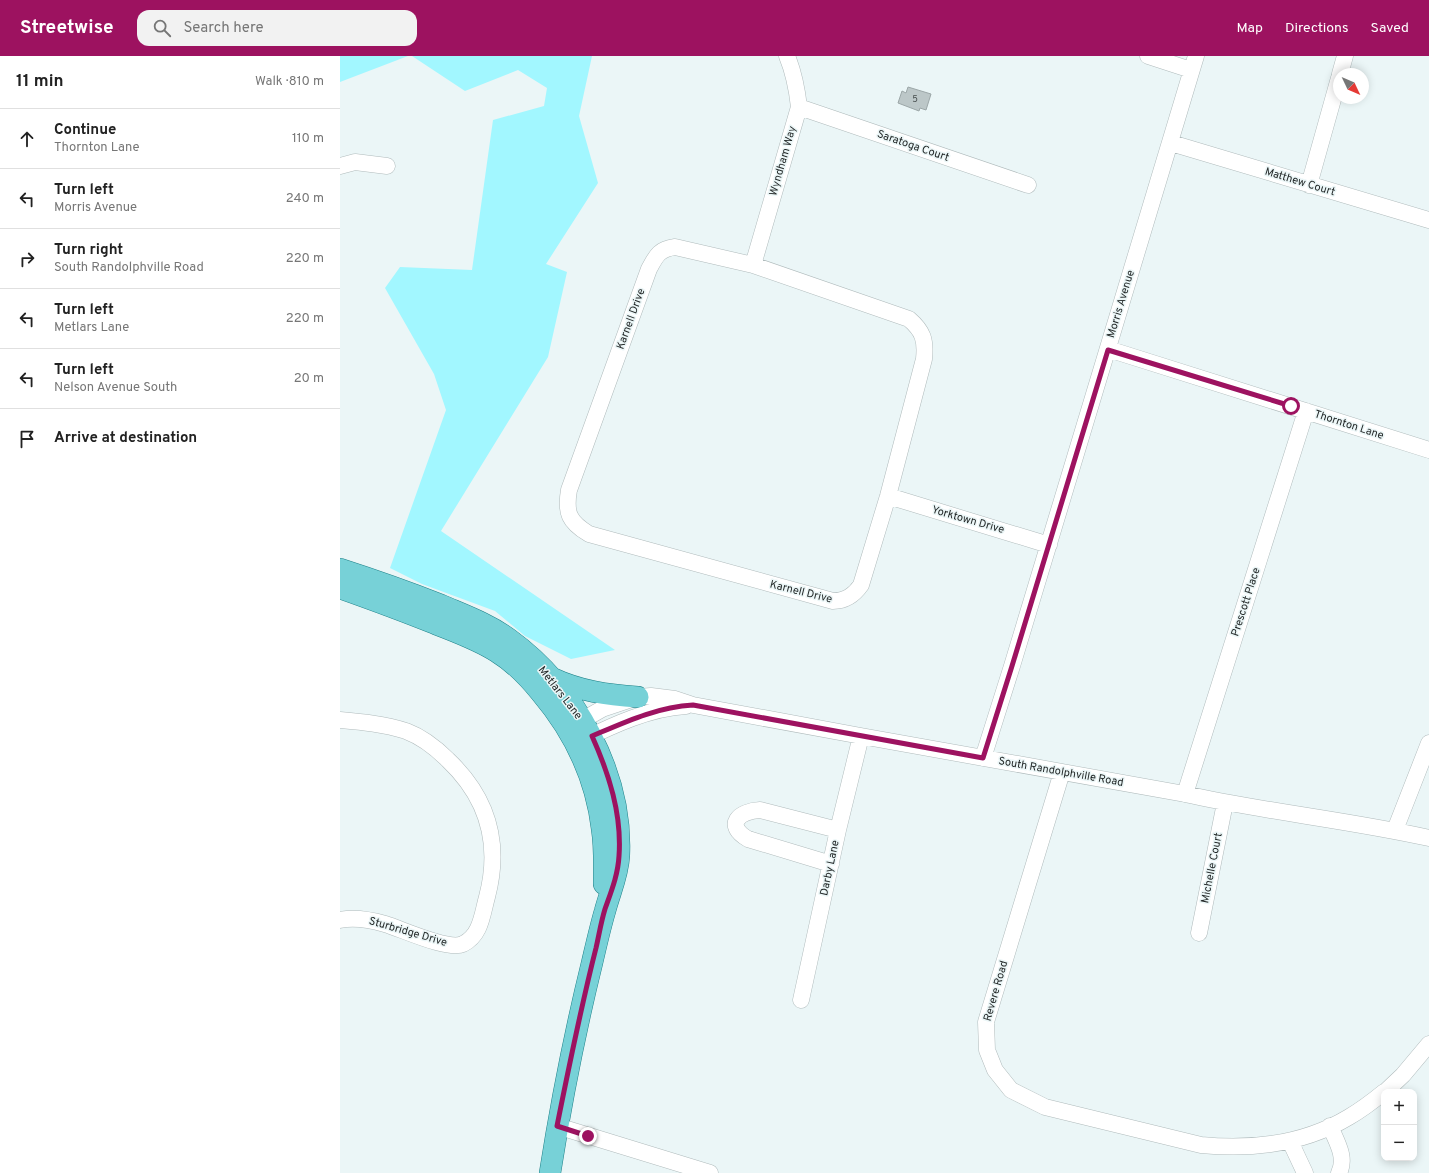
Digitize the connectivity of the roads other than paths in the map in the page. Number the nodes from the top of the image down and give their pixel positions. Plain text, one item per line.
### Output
1 (788, 56) edge
2 (1148, 56) edge
3 (1345, 56) edge
4 (1193, 63) edge
5 (1342, 68) edge
6 (1333, 99) edge
7 (799, 107) junction
8 (1170, 143) junction
9 (340, 166) edge
10 (387, 166) dead end
11 (1028, 185) dead end
12 (1309, 185) junction
13 (1429, 220) edge
14 (753, 265) junction
15 (1108, 350) junction
16 (1306, 411) junction
17 (1429, 450) edge
18 (888, 496) junction
19 (1049, 545) junction
20 (340, 569) edge
21 (340, 588) edge
22 (551, 677) junction
23 (638, 697) junction
24 (693, 705) junction
25 (340, 720) edge
26 (580, 732) junction
27 (861, 736) junction
28 (1429, 743) edge
29 (983, 758) junction
30 (1062, 772) junction
31 (1185, 794) junction
32 (1225, 803) junction
33 (838, 830) junction
34 (1395, 830) junction
35 (1429, 838) edge
36 (831, 864) junction
37 (340, 920) edge
38 (1199, 933) dead end
39 (801, 1000) dead end
40 (1429, 1044) edge
41 (1388, 1089) edge
42 (1381, 1094) edge
43 (557, 1126) junction
44 (1330, 1126) junction
45 (1290, 1141) junction
46 (550, 1173) edge
47 (710, 1173) edge
48 (1305, 1173) edge
49 (1339, 1173) edge

1 - 7 street, Wyndham Way
2 - 4 street
3 - 5 street
4 - 8 street, Morris Avenue
6 - 12 street
7 - 11 street, Saratoga Court
7 - 14 street, Wyndham Way
8 - 12 street, Matthew Court
8 - 15 street, Morris Avenue
9 - 10 street
12 - 13 street, Matthew Court
14 - 18 street, Karnell Drive
14 - 18 street, Karnell Drive
15 - 16 street, Thornton Lane
15 - 19 street, Morris Avenue
16 - 17 street, Thornton Lane
16 - 31 street, Prescott Place
18 - 19 street, Yorktown Drive
19 - 29 street, Morris Avenue
20 - 22 main road, Metlars Lane
21 - 26 main road, Metlars Lane
22 - 23 main road
22 - 26 main road, Metlars Lane
23 - 24 street, South Randolphville Road
23 - 26 street, South Randolphville Road
24 - 26 street, South Randolphville Road
24 - 27 street, South Randolphville Road
25 - 37 street, Sturbridge Drive
26 - 43 main road, Metlars Lane
27 - 29 street, South Randolphville Road
27 - 33 street, Darby Lane
28 - 34 street
29 - 30 street, South Randolphville Road
30 - 31 street, South Randolphville Road
30 - 45 street, Revere Road
31 - 32 street, South Randolphville Road
32 - 34 street, South Randolphville Road
32 - 38 street, Michelle Court
33 - 36 street, Darby Lane
33 - 36 street
34 - 35 street, South Randolphville Road
36 - 39 street, Darby Lane
40 - 41 street, Revere Road
42 - 44 street, Revere Road
43 - 46 main road, Metlars Lane
43 - 47 street
44 - 45 street, Revere Road
44 - 49 street
45 - 48 street

